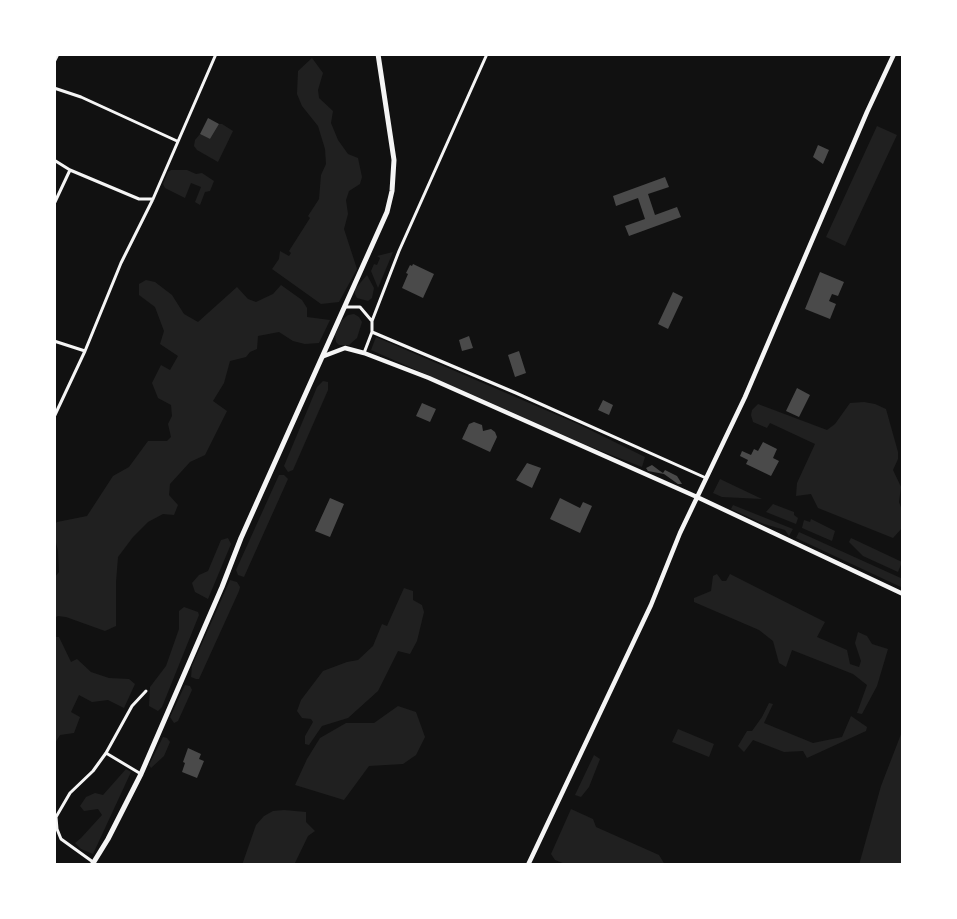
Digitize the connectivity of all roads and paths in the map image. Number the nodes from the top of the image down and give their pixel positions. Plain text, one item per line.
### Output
1 (58, 54) edge
2 (216, 54) edge
3 (378, 54) edge
4 (487, 54) edge
5 (894, 54) edge
6 (54, 62) edge
7 (54, 88) edge
8 (177, 141) junction
9 (54, 160) edge
10 (70, 170) junction
11 (153, 199) junction
12 (54, 204) edge
13 (346, 307) junction
14 (372, 321) junction
15 (372, 332) junction
16 (54, 341) edge
17 (85, 351) junction
18 (363, 353) junction
19 (324, 356) junction
20 (54, 417) edge
21 (706, 478) junction
22 (697, 497) junction
23 (903, 594) edge
24 (146, 692) dead end
25 (106, 753) junction
26 (141, 774) junction
27 (93, 864) edge
28 (528, 865) edge

1 - 6 street
2 - 8 street
3 - 13 main road
4 - 14 street
5 - 21 street
7 - 8 street
8 - 11 street
9 - 10 street
10 - 11 street
10 - 12 street
11 - 17 street
13 - 14 street
13 - 19 main road
14 - 15 street
15 - 18 street
15 - 21 street
16 - 17 street
17 - 20 street
18 - 19 street
18 - 22 street
19 - 26 main road
21 - 22 street
22 - 23 street
22 - 28 street
24 - 25 street
25 - 26 street
25 - 27 street
26 - 27 main road

